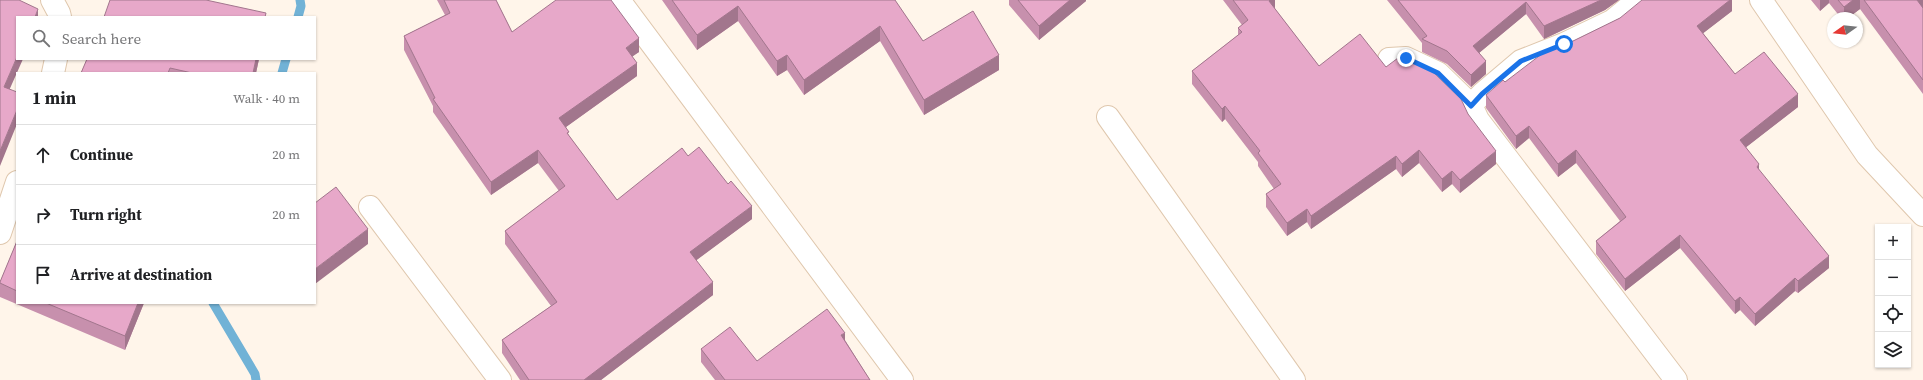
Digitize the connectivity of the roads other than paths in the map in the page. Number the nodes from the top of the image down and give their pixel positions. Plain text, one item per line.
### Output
1 (52, 0) edge
2 (619, 0) edge
3 (1638, 0) edge
4 (1761, 0) edge
5 (60, 16) edge
6 (1389, 59) dead end
7 (56, 60) edge
8 (53, 72) edge
9 (1471, 106) junction
10 (1108, 117) dead end
11 (16, 185) edge
12 (370, 207) dead end
13 (1923, 216) edge
14 (0, 233) edge
15 (500, 380) edge
16 (902, 380) edge
17 (1294, 380) edge
18 (1676, 380) edge

1 - 5 street
2 - 16 street
3 - 9 street
4 - 13 street
6 - 9 street
7 - 8 street
9 - 18 street
10 - 17 street
11 - 14 street
12 - 15 street

